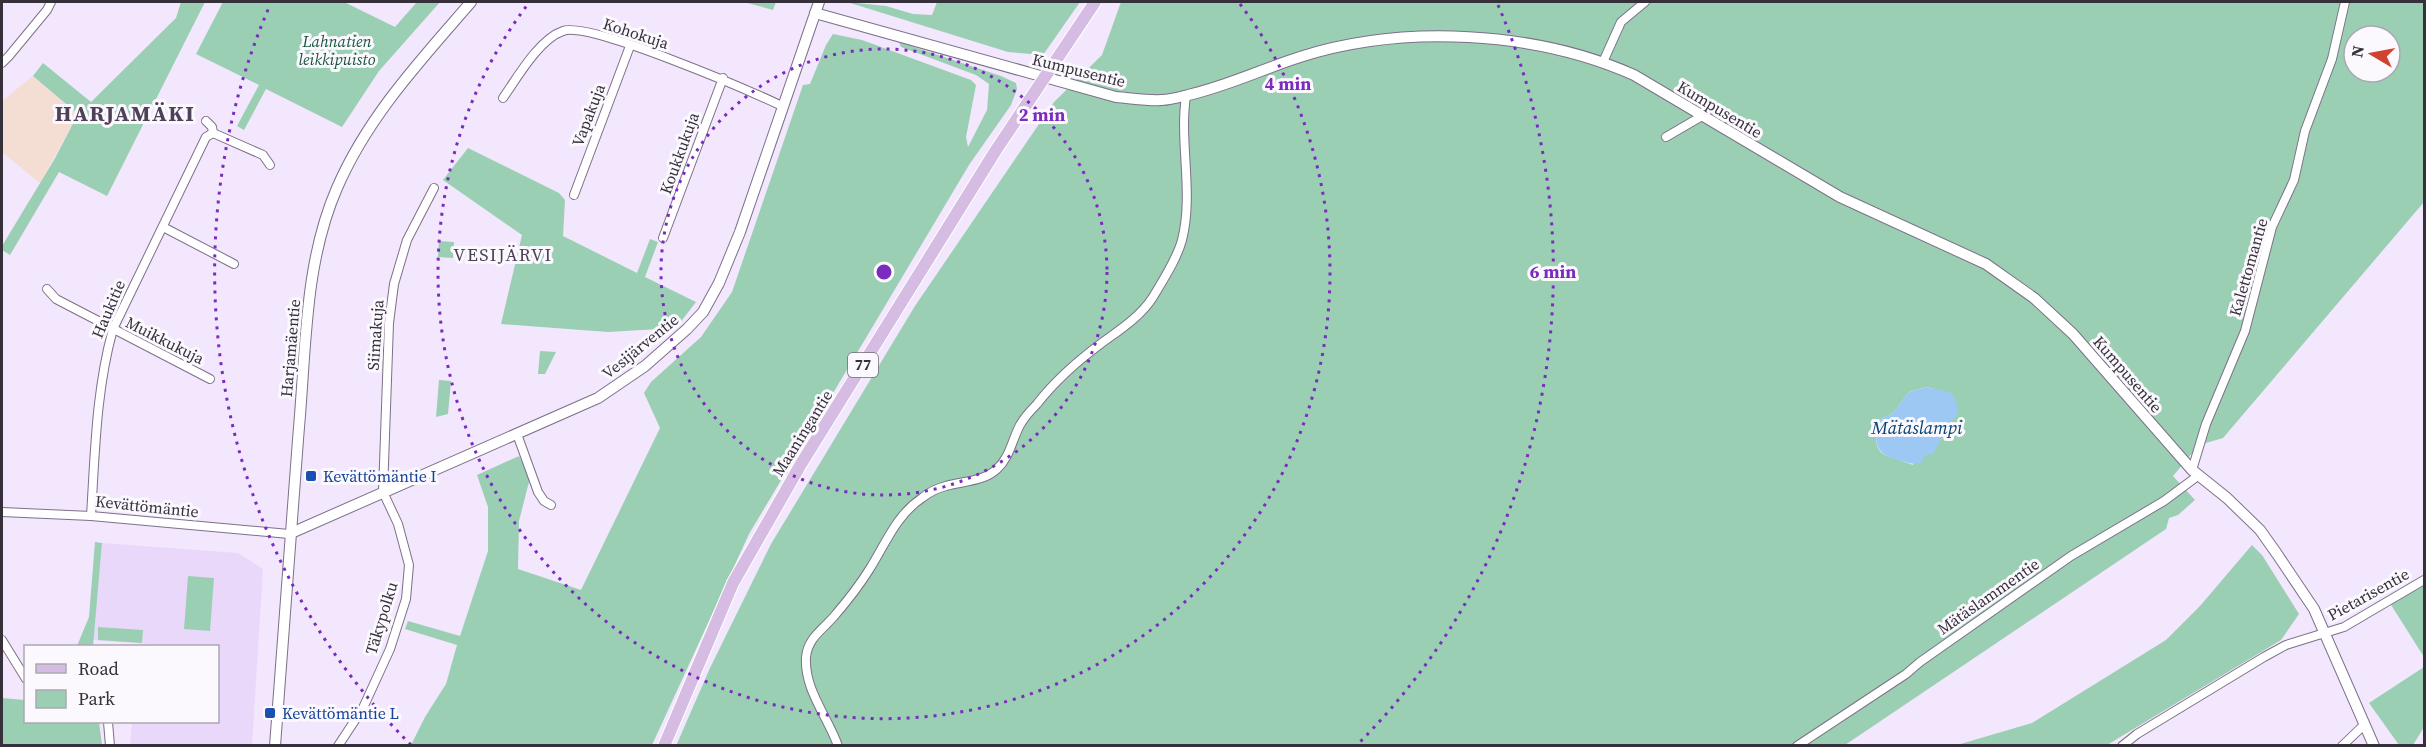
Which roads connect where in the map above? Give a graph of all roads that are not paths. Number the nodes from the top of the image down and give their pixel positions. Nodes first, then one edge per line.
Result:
1 (471, 2) edge
2 (819, 2) edge
3 (1095, 2) edge
4 (1645, 2) edge
5 (2345, 2) edge
6 (49, 6) edge
7 (815, 13) junction
8 (630, 46) junction
9 (1603, 62) junction
10 (2, 63) edge
11 (723, 78) junction
12 (1045, 78) junction
13 (1186, 96) junction
14 (503, 98) dead end
15 (782, 106) junction
16 (1702, 116) junction
17 (206, 121) dead end
18 (213, 133) junction
19 (1666, 137) dead end
20 (270, 165) dead end
21 (434, 188) dead end
22 (574, 195) dead end
23 (163, 226) junction
24 (663, 238) dead end
25 (234, 264) dead end
26 (47, 289) dead end
27 (113, 329) junction
28 (210, 379) dead end
29 (517, 434) junction
30 (2196, 473) junction
31 (383, 492) junction
32 (551, 505) dead end
33 (2, 512) edge
34 (91, 516) junction
35 (290, 534) junction
36 (2424, 580) edge
37 (2326, 634) junction
38 (2, 640) edge
39 (24, 676) edge
40 (108, 723) edge
41 (2364, 725) junction
42 (110, 746) edge
43 (275, 746) edge
44 (338, 746) edge
45 (664, 746) edge
46 (838, 746) edge
47 (1797, 746) edge
48 (2122, 746) edge
49 (2342, 746) edge
50 (2374, 746) edge

1 - 35 street, Harjamäentie
2 - 7 street, Vesijärventie
3 - 12 main road, Maaningantie / 77
4 - 9 street
5 - 30 street, Kalettomantie
6 - 10 street
7 - 12 street, Kumpusentie
7 - 15 street, Vesijärventie
8 - 11 street, Kohokuja
8 - 14 street, Kohokuja
8 - 22 street, Vapakuja
9 - 13 street, Kumpusentie
9 - 16 street, Kumpusentie
11 - 15 street, Kohokuja
11 - 24 street, Koukkukuja
12 - 13 street, Kumpusentie
12 - 45 main road, Maaningantie / 77
13 - 46 street
15 - 29 street, Vesijärventie
16 - 19 street
16 - 30 street, Kumpusentie
17 - 18 street
18 - 20 street
18 - 23 street, Haukitie
21 - 31 street, Siimakuja
23 - 25 street
23 - 27 street, Haukitie
26 - 27 street, Muikkukuja
27 - 28 street, Muikkukuja
27 - 34 street, Haukitie
29 - 31 street, Vesijärventie
29 - 32 street
30 - 37 street, Kumpusentie
30 - 47 street, Mätäslammentie
31 - 35 street, Vesijärventie
31 - 44 street, Täkypolku
33 - 34 street, Kevättömäntie
34 - 35 street, Kevättömäntie
35 - 43 street, Harjamäentie
36 - 37 street, Pietarisentie
37 - 41 street, Kumpusentie
37 - 48 street, Pietarisentie
38 - 39 street
40 - 42 street
41 - 49 street
41 - 50 street, Kumpusentie

